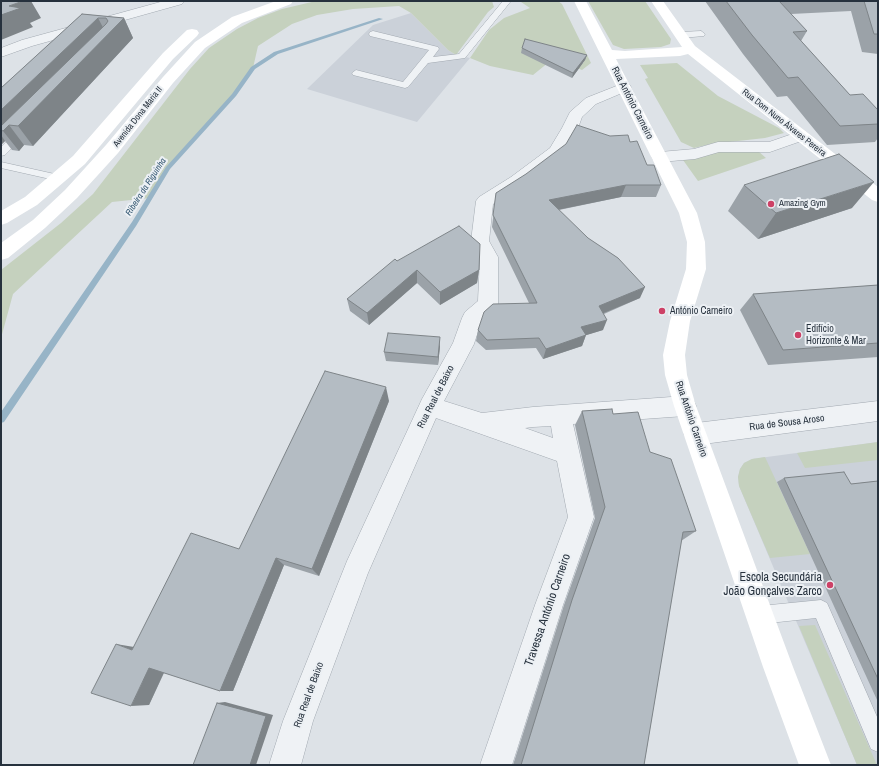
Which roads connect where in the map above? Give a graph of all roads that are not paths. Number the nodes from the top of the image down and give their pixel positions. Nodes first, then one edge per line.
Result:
1 (178, 1) edge
2 (255, 1) edge
3 (287, 1) edge
4 (507, 1) edge
5 (657, 1) edge
6 (580, 2) edge
7 (374, 34) dead end
8 (701, 34) dead end
9 (680, 35) junction
10 (690, 49) junction
11 (1, 54) edge
12 (607, 54) junction
13 (425, 61) junction
14 (356, 73) dead end
15 (624, 87) junction
16 (29, 125) edge
17 (801, 136) junction
18 (1, 153) edge
19 (660, 157) junction
20 (1, 165) edge
21 (59, 178) junction
22 (878, 196) edge
23 (1, 219) edge
24 (1, 253) edge
25 (430, 406) junction
26 (685, 406) junction
27 (878, 411) edge
28 (560, 415) junction
29 (482, 423) junction
30 (696, 434) junction
31 (568, 454) junction
32 (760, 615) junction
33 (878, 742) edge
34 (285, 765) edge
35 (496, 765) edge
36 (815, 765) edge

1 - 11 street
2 - 21 street, Avenida Dona Maria II
3 - 24 street, Avenida Dona Maria II
4 - 13 lane
5 - 9 street, Rua Dom Nuno Álvares Pereira
6 - 12 street, Rua António Carneiro
7 - 13 lane
8 - 9 lane
9 - 10 street, Rua Dom Nuno Álvares Pereira
10 - 12 street
10 - 17 street, Rua Dom Nuno Álvares Pereira
12 - 15 street, Rua António Carneiro
13 - 14 lane
15 - 19 street, Rua António Carneiro
15 - 25 street, Rua Real de Baixo
16 - 18 lane
17 - 19 street
17 - 22 street, Rua Dom Nuno Álvares Pereira
19 - 26 street, Rua António Carneiro
20 - 21 lane
21 - 23 street, Avenida Dona Maria II
25 - 29 street
25 - 34 street, Rua Real de Baixo
26 - 28 street
26 - 30 street, Rua António Carneiro
27 - 30 street, Rua de Sousa Aroso
28 - 29 street
28 - 31 street, Travessa António Carneiro
29 - 31 street
30 - 32 street, Rua António Carneiro
31 - 35 street, Travessa António Carneiro
32 - 33 lane
32 - 36 street, Rua António Carneiro

